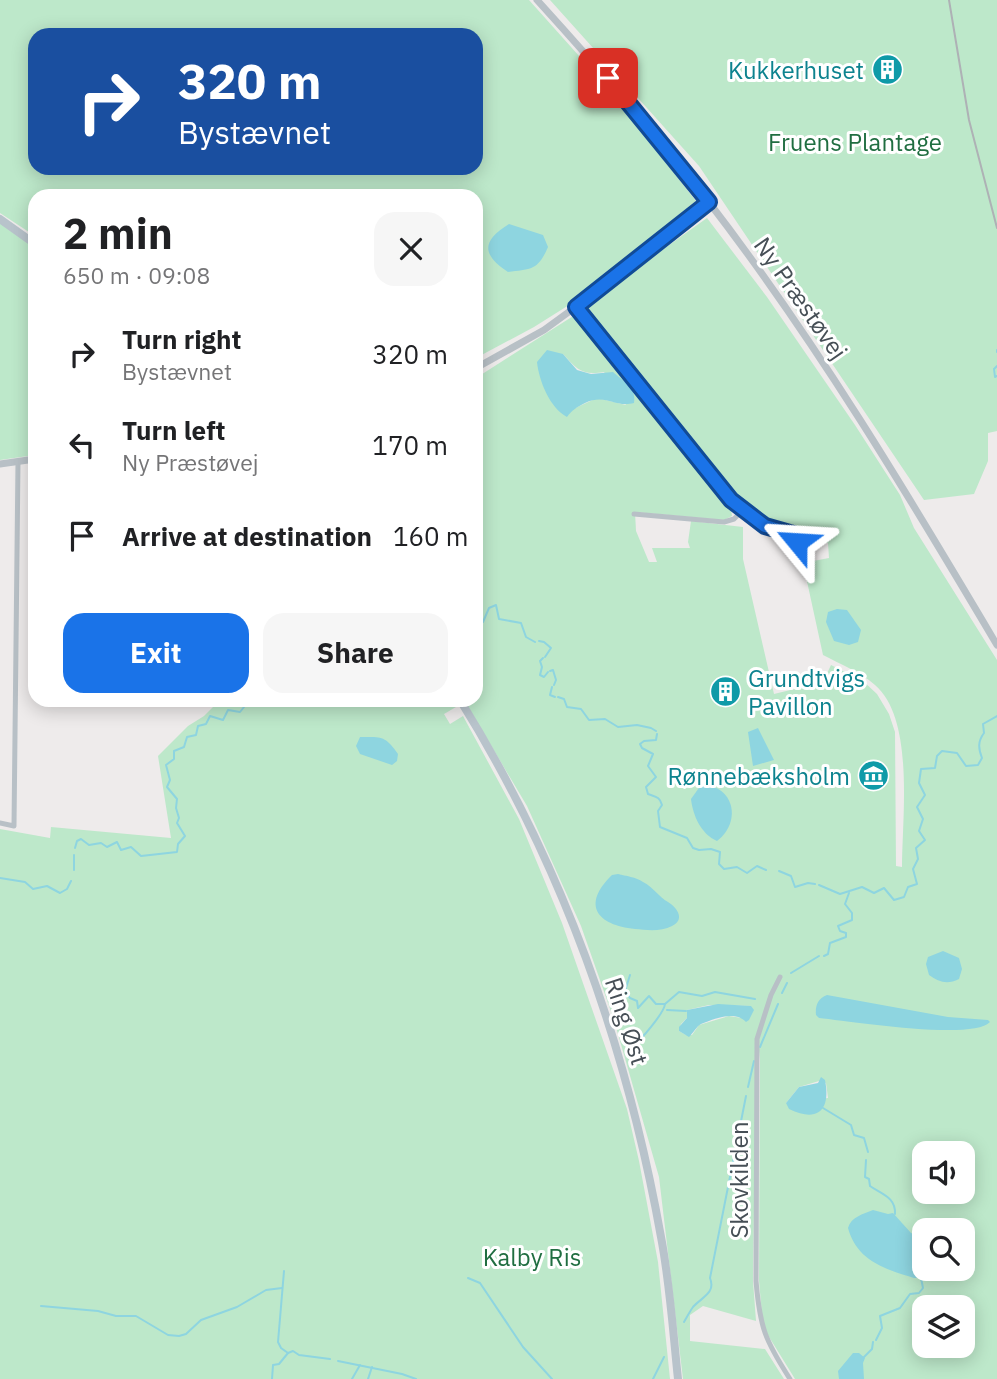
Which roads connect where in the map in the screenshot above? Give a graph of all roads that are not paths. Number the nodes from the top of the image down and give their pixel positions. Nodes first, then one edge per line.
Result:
1 (537, 0) edge
2 (709, 202) junction
3 (0, 219) edge
4 (28, 239) edge
5 (576, 307) junction
6 (483, 364) edge
7 (28, 460) edge
8 (18, 461) junction
9 (0, 464) edge
10 (743, 510) junction
11 (634, 514) dead end
12 (797, 542) dead end
13 (997, 645) edge
14 (464, 707) edge
15 (0, 823) edge
16 (780, 977) dead end
17 (678, 1379) edge
18 (790, 1379) edge

1 - 2 street, Ny Præstøvej
2 - 5 street
2 - 13 street, Ny Præstøvej
3 - 4 main road
5 - 6 street
5 - 10 street
7 - 8 street
8 - 9 street
8 - 15 street
10 - 11 street
10 - 12 street
14 - 17 main road, Ring Øst
16 - 18 street, Skovkilden

